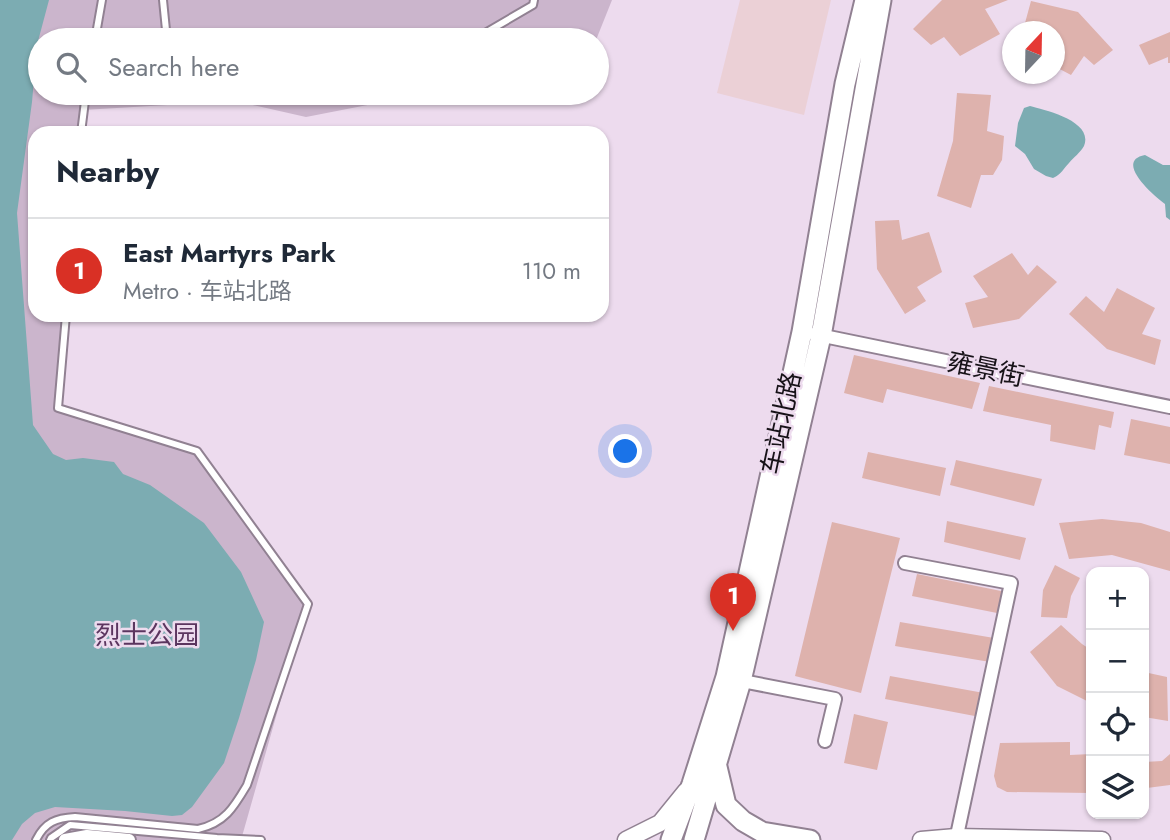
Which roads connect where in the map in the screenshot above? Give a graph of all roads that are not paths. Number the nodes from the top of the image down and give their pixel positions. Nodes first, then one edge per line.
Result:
1 (102, 0) edge
2 (163, 0) edge
3 (534, 0) edge
4 (865, 0) edge
5 (881, 0) edge
6 (97, 28) edge
7 (166, 28) edge
8 (494, 28) edge
9 (84, 105) edge
10 (82, 126) edge
11 (65, 322) edge
12 (802, 332) junction
13 (821, 336) junction
14 (1170, 407) edge
15 (905, 563) dead end
16 (733, 679) junction
17 (825, 741) dead end
18 (717, 764) junction
19 (692, 784) junction
20 (956, 838) edge
21 (36, 840) edge
22 (50, 840) edge
23 (65, 840) edge
24 (129, 840) edge
25 (261, 840) edge
26 (626, 840) edge
27 (670, 840) edge
28 (694, 840) edge
29 (810, 840) edge
30 (922, 840) edge
31 (1102, 840) edge

1 - 6 lane
2 - 7 lane
3 - 8 lane
4 - 12 main road, 车站北路
5 - 13 main road, 车站北路
9 - 10 lane
11 - 21 lane
12 - 13 street, 雍景街
12 - 16 main road, 车站北路
13 - 14 street, 雍景街
13 - 16 main road, 车站北路
15 - 20 street
16 - 17 street
16 - 18 main road, 车站北路
16 - 19 main road, 车站北路
18 - 28 main road, 车站北路
18 - 29 main road
19 - 26 main road
19 - 27 main road, 车站北路
20 - 30 main road
20 - 31 main road
22 - 25 lane
23 - 24 street

